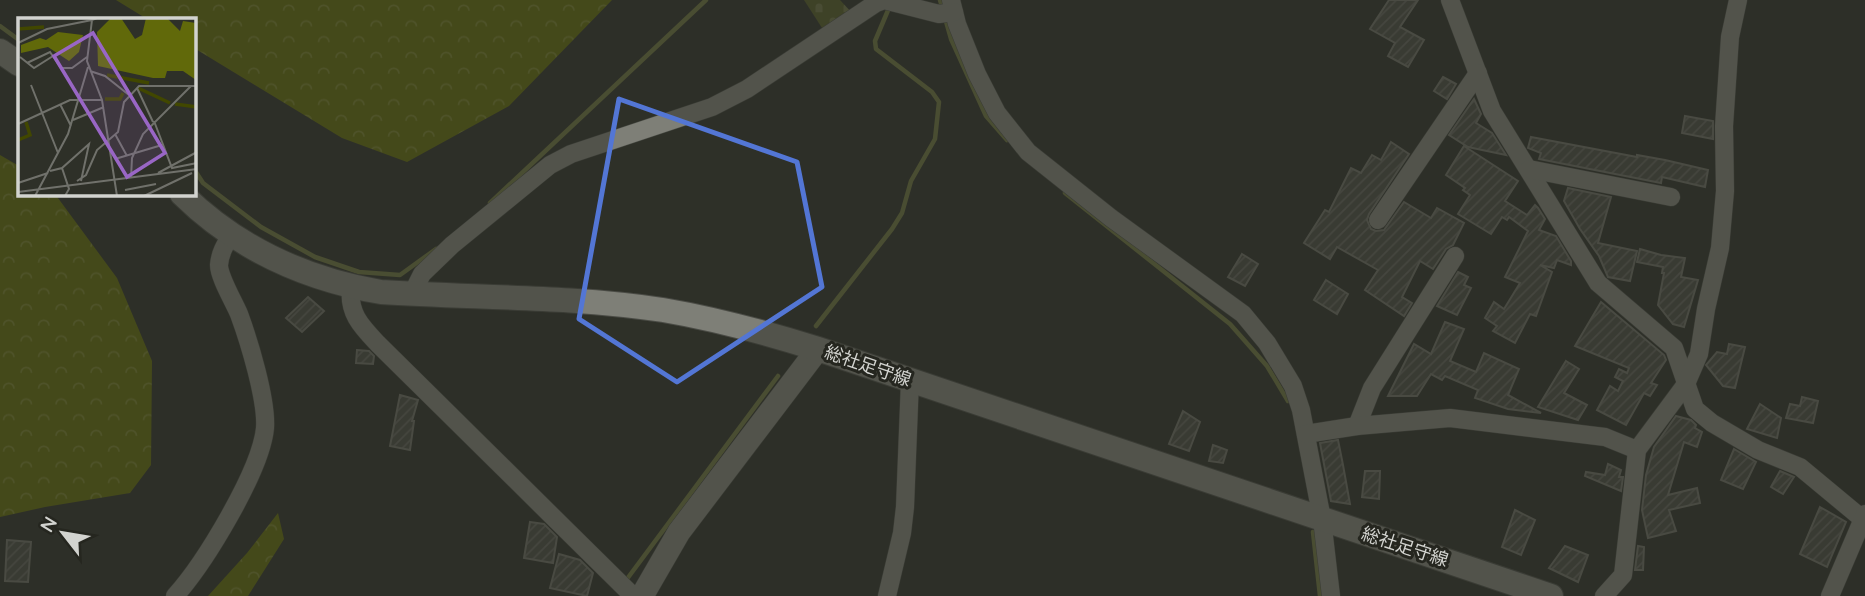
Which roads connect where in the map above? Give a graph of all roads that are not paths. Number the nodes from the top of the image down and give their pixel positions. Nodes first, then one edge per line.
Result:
1 (1450, 0) edge
2 (1738, 0) edge
3 (891, 1) edge
4 (948, 10) edge
5 (0, 51) edge
6 (18, 63) edge
7 (1478, 73) junction
8 (1529, 169) junction
9 (184, 196) edge
10 (1671, 197) dead end
11 (1378, 220) dead end
12 (231, 235) junction
13 (1455, 256) dead end
14 (351, 287) junction
15 (412, 294) junction
16 (818, 349) junction
17 (910, 380) junction
18 (1686, 384) junction
19 (1357, 426) junction
20 (1306, 434) junction
21 (1637, 450) junction
22 (1864, 518) edge
23 (1322, 519) junction
24 (630, 590) edge
25 (175, 596) edge
26 (887, 596) edge
27 (1331, 596) edge
28 (1551, 596) edge
29 (1604, 596) edge
30 (1830, 596) edge

1 - 7 street
2 - 18 street
3 - 4 street
3 - 15 street
4 - 20 street
5 - 6 main road
7 - 8 street
7 - 11 street
8 - 10 street
8 - 18 street
9 - 12 main road, 総社足守線
12 - 14 main road, 総社足守線
12 - 25 street
13 - 19 street
14 - 15 main road, 総社足守線
14 - 24 street
15 - 16 main road, 総社足守線
16 - 17 main road, 総社足守線
16 - 24 street
17 - 23 main road, 総社足守線
17 - 26 street
18 - 21 street
18 - 22 street
19 - 20 street
19 - 21 street
20 - 23 street
21 - 29 street
22 - 30 street
23 - 27 street
23 - 28 main road, 総社足守線

